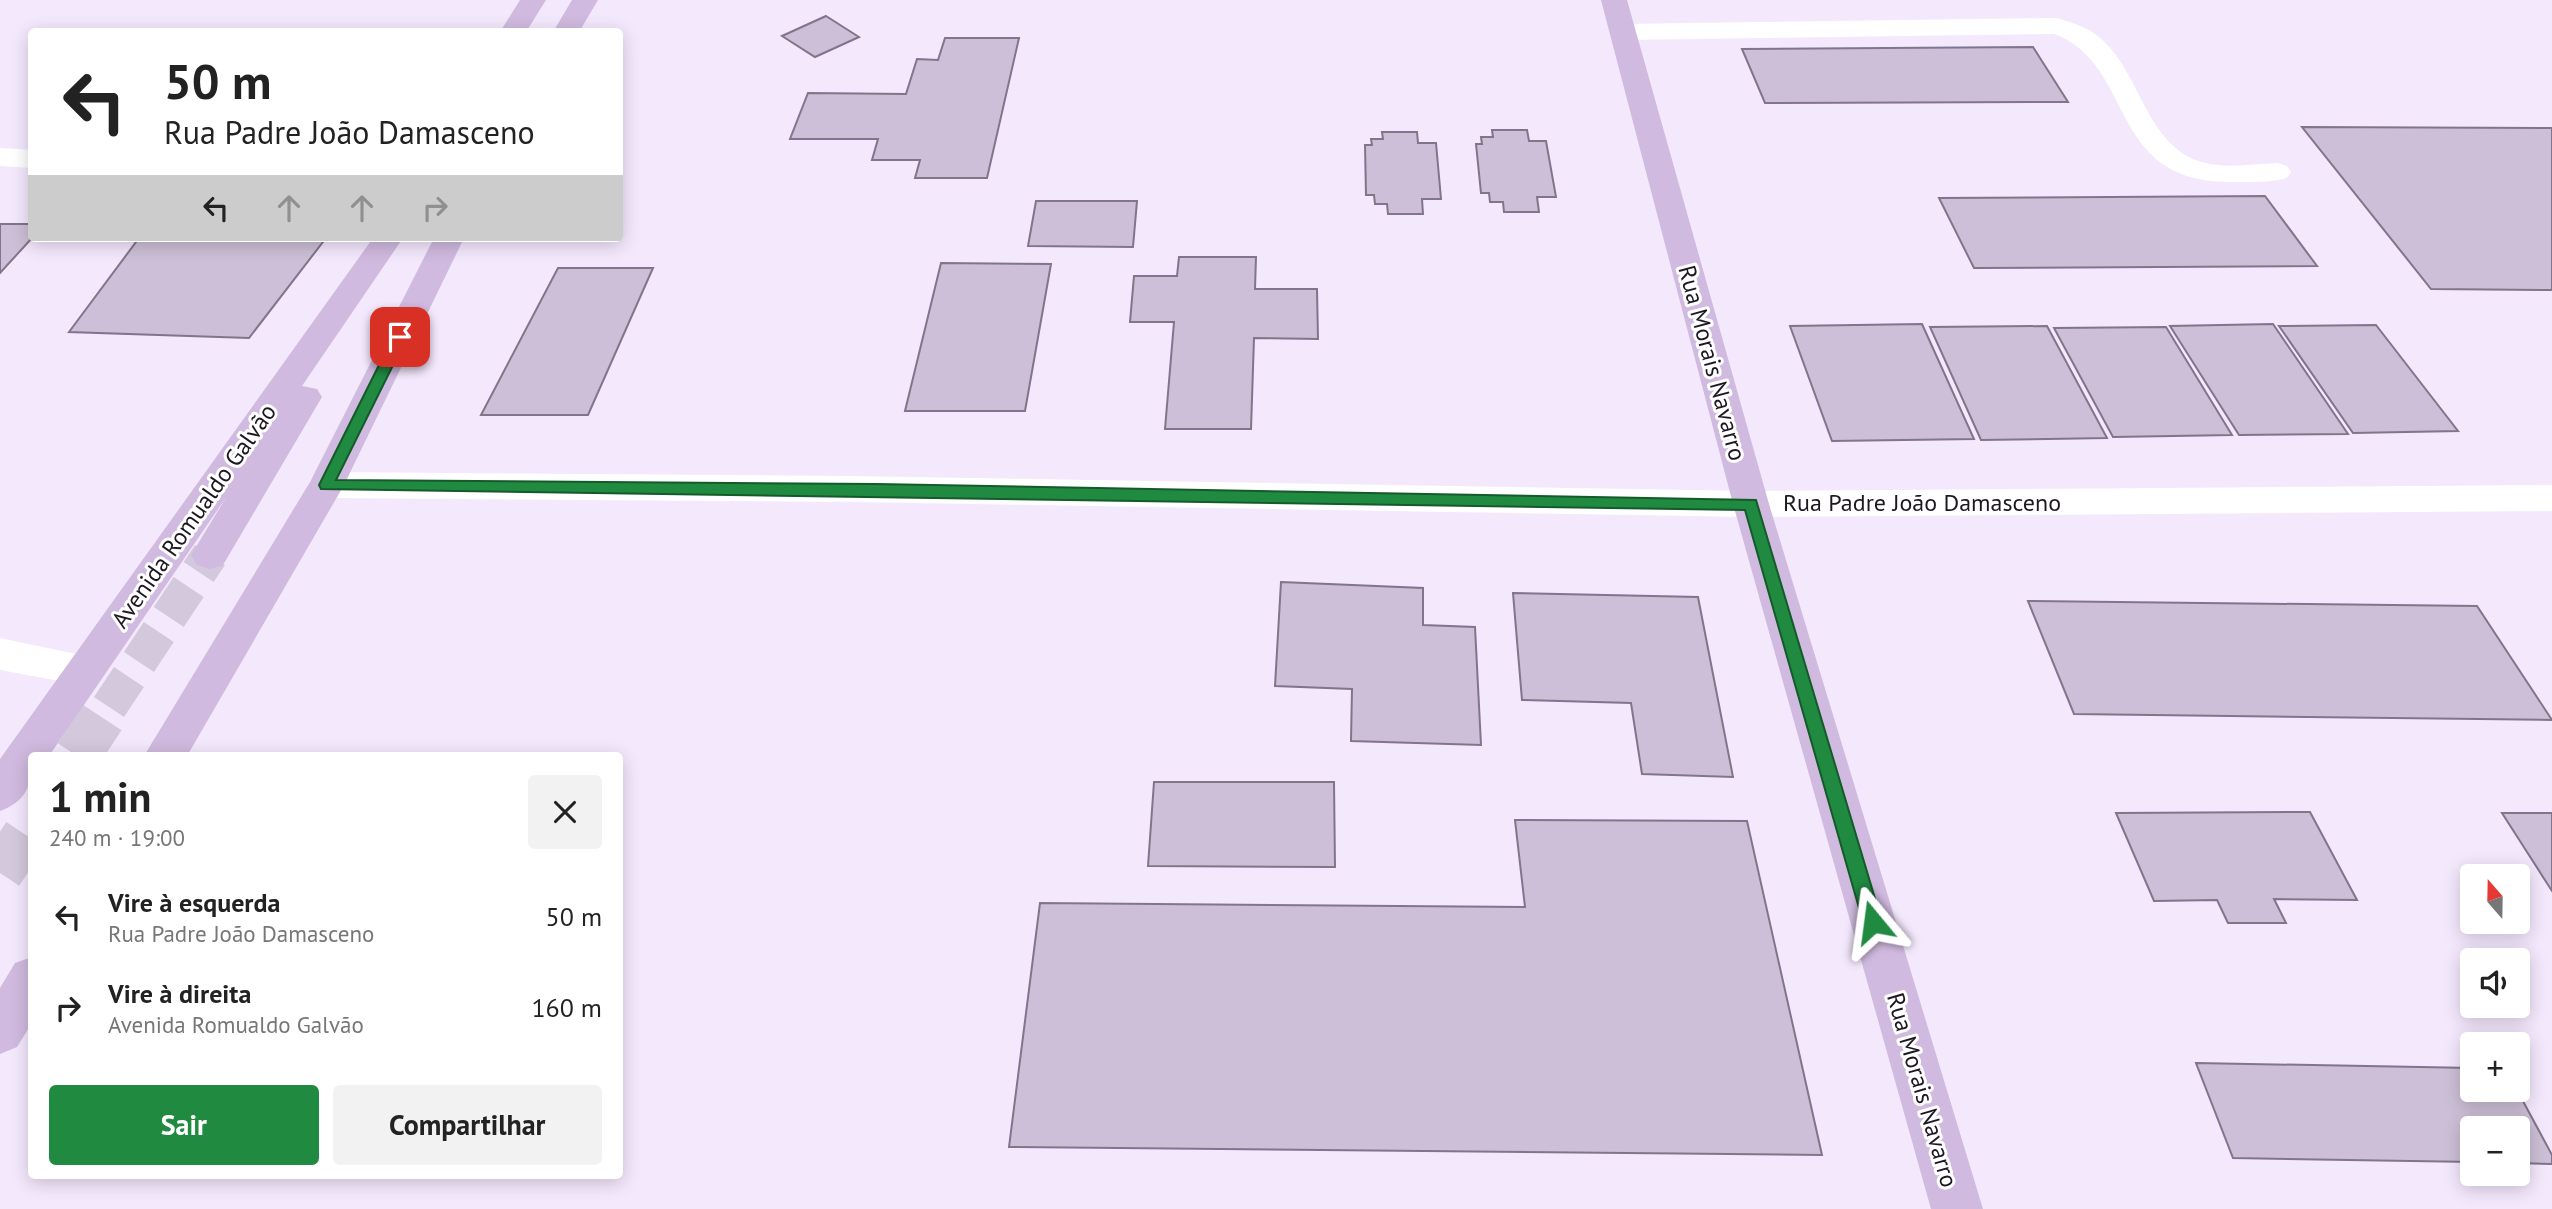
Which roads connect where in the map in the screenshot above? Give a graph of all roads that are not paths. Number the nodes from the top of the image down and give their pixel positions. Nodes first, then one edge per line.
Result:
1 (533, 0) edge
2 (584, 0) edge
3 (1614, 0) edge
4 (516, 28) edge
5 (568, 28) edge
6 (1623, 32) junction
7 (0, 157) edge
8 (28, 159) edge
9 (2277, 172) dead end
10 (386, 242) edge
11 (387, 242) edge
12 (447, 242) edge
13 (326, 485) junction
14 (2552, 498) edge
15 (1751, 504) junction
16 (210, 555) tunnel mouth
17 (0, 654) edge
18 (86, 670) junction
19 (29, 752) edge
20 (166, 752) edge
21 (28, 753) edge
22 (0, 793) edge
23 (28, 986) edge
24 (0, 1031) edge
25 (1957, 1209) edge

1 - 4 main road
2 - 5 main road
3 - 6 main road, Rua Morais Navarro
6 - 9 street
6 - 15 main road, Rua Morais Navarro
7 - 8 street
10 - 18 main road, Avenida Romualdo Galvão
11 - 16 main road
12 - 13 main road
13 - 15 street, Rua Padre João Damasceno
13 - 20 main road
14 - 15 street, Rua Padre João Damasceno
15 - 25 main road, Rua Morais Navarro
17 - 18 street
18 - 19 main road, Avenida Romualdo Galvão
21 - 22 main road, Avenida Romualdo Galvão
23 - 24 main road

